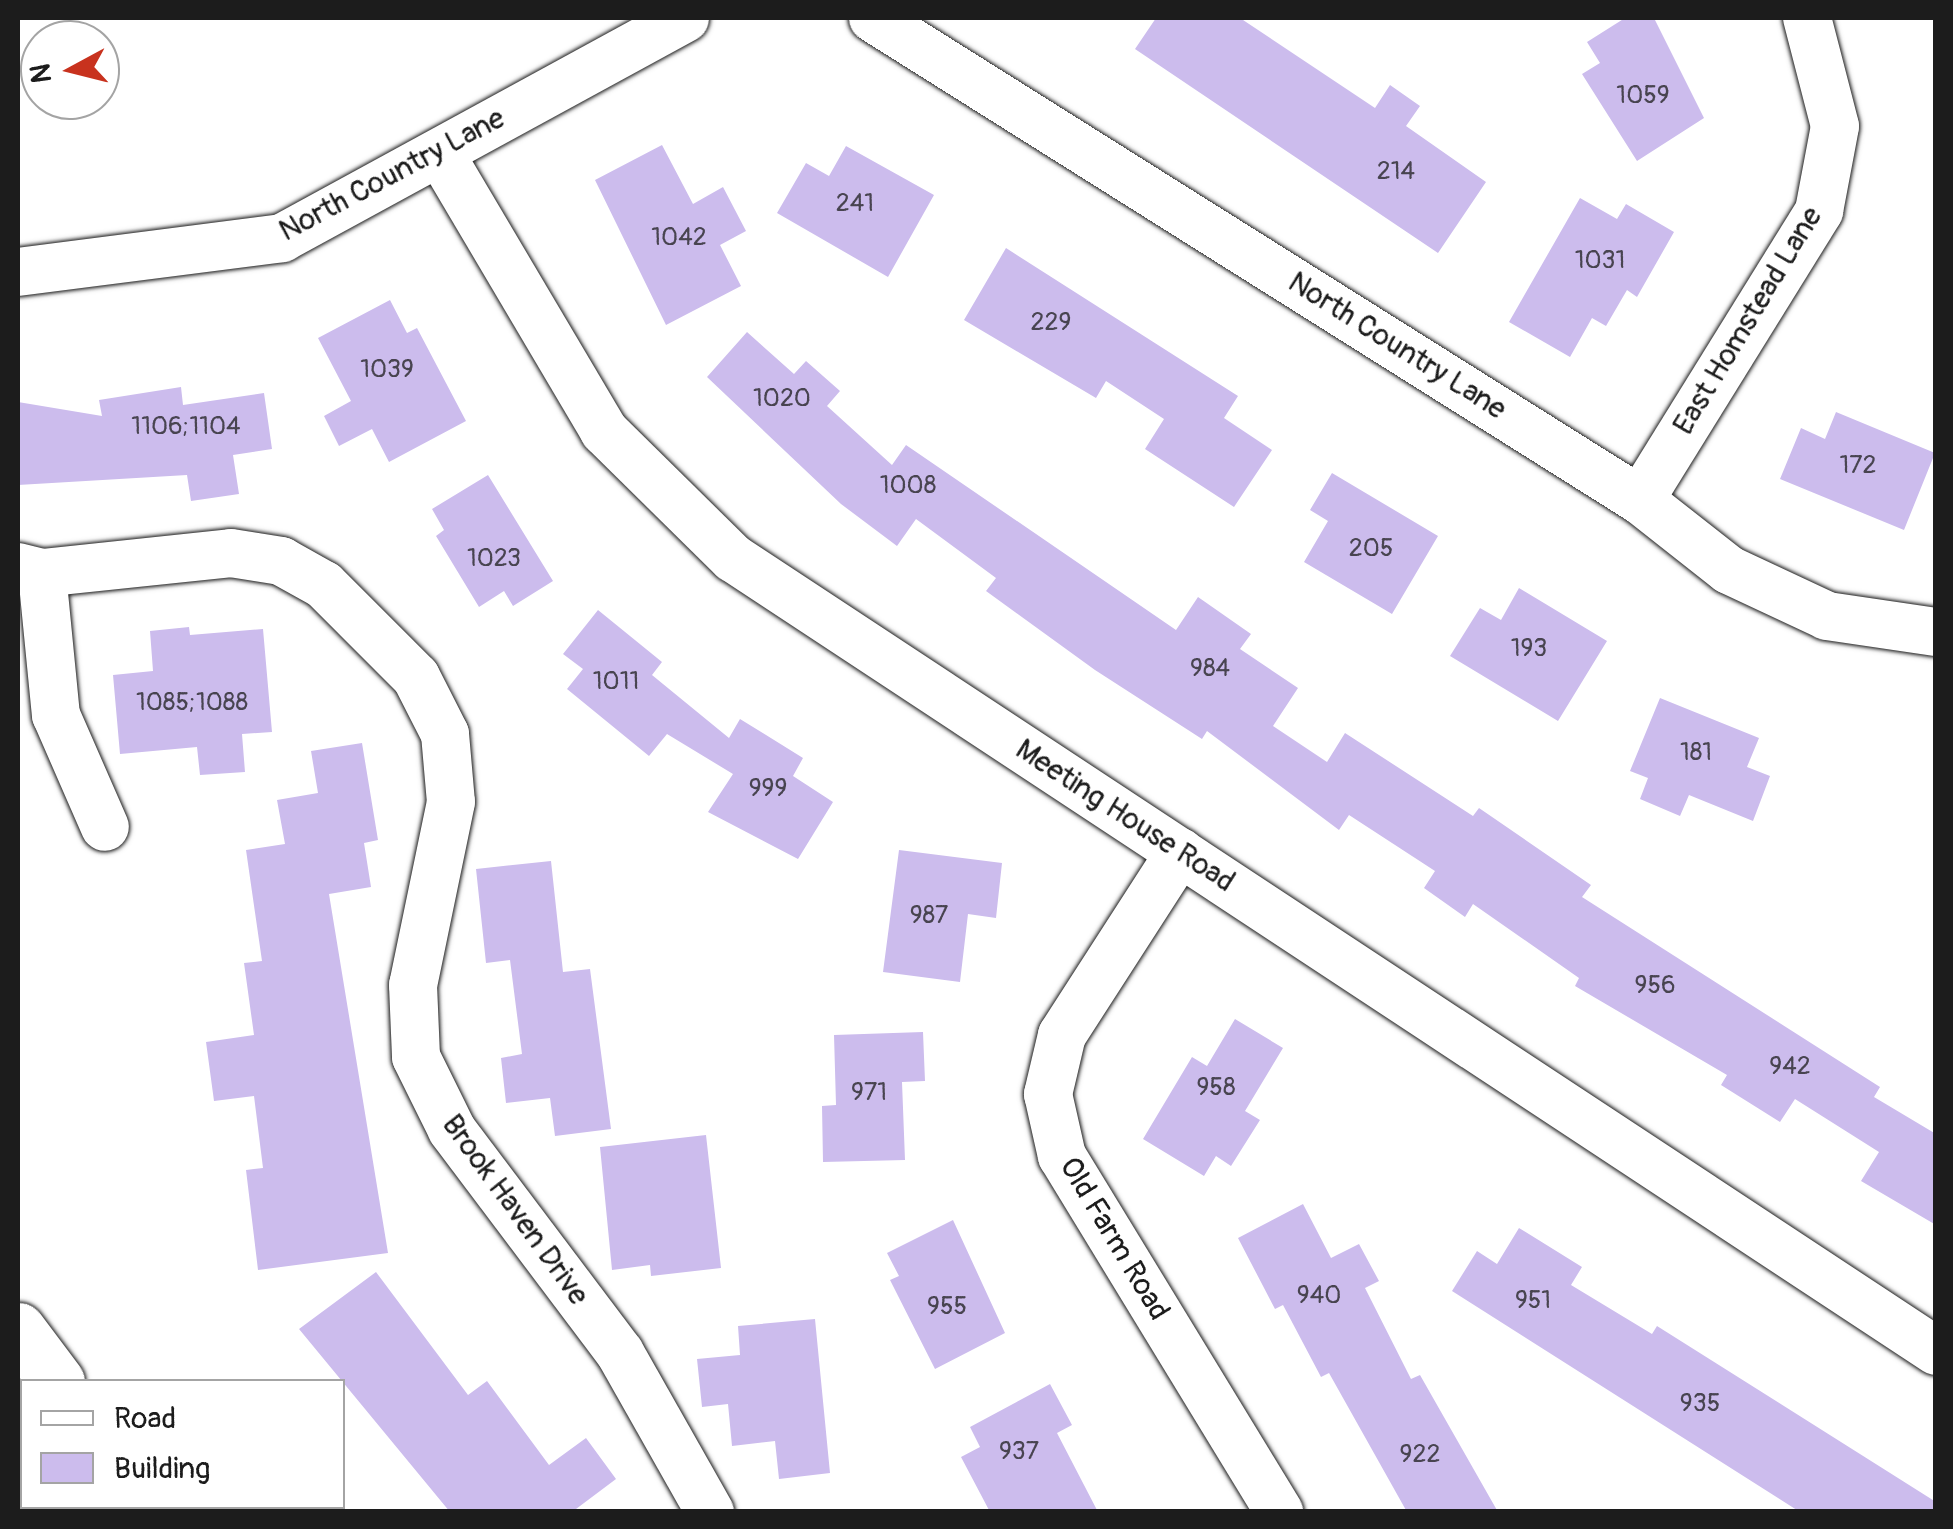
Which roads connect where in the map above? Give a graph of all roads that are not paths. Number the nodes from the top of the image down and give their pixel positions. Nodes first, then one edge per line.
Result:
1 (685, 18) edge
2 (873, 18) edge
3 (1807, 18) edge
4 (441, 155) junction
5 (18, 272) edge
6 (1640, 500) junction
7 (30, 570) edge
8 (1936, 632) edge
9 (105, 827) dead end
10 (1180, 852) junction
11 (18, 1330) edge
12 (1936, 1350) edge
13 (55, 1379) edge
14 (710, 1512) edge
15 (1279, 1512) edge

1 - 4 street, North Country Lane
2 - 6 street, North Country Lane
3 - 6 street, East Homstead Lane
4 - 5 street, North Country Lane
4 - 10 street, Meeting House Road
6 - 8 street, North Country Lane
7 - 9 street
7 - 14 street, Brook Haven Drive
10 - 12 street, Meeting House Road
10 - 15 street, Old Farm Road
11 - 13 main road

